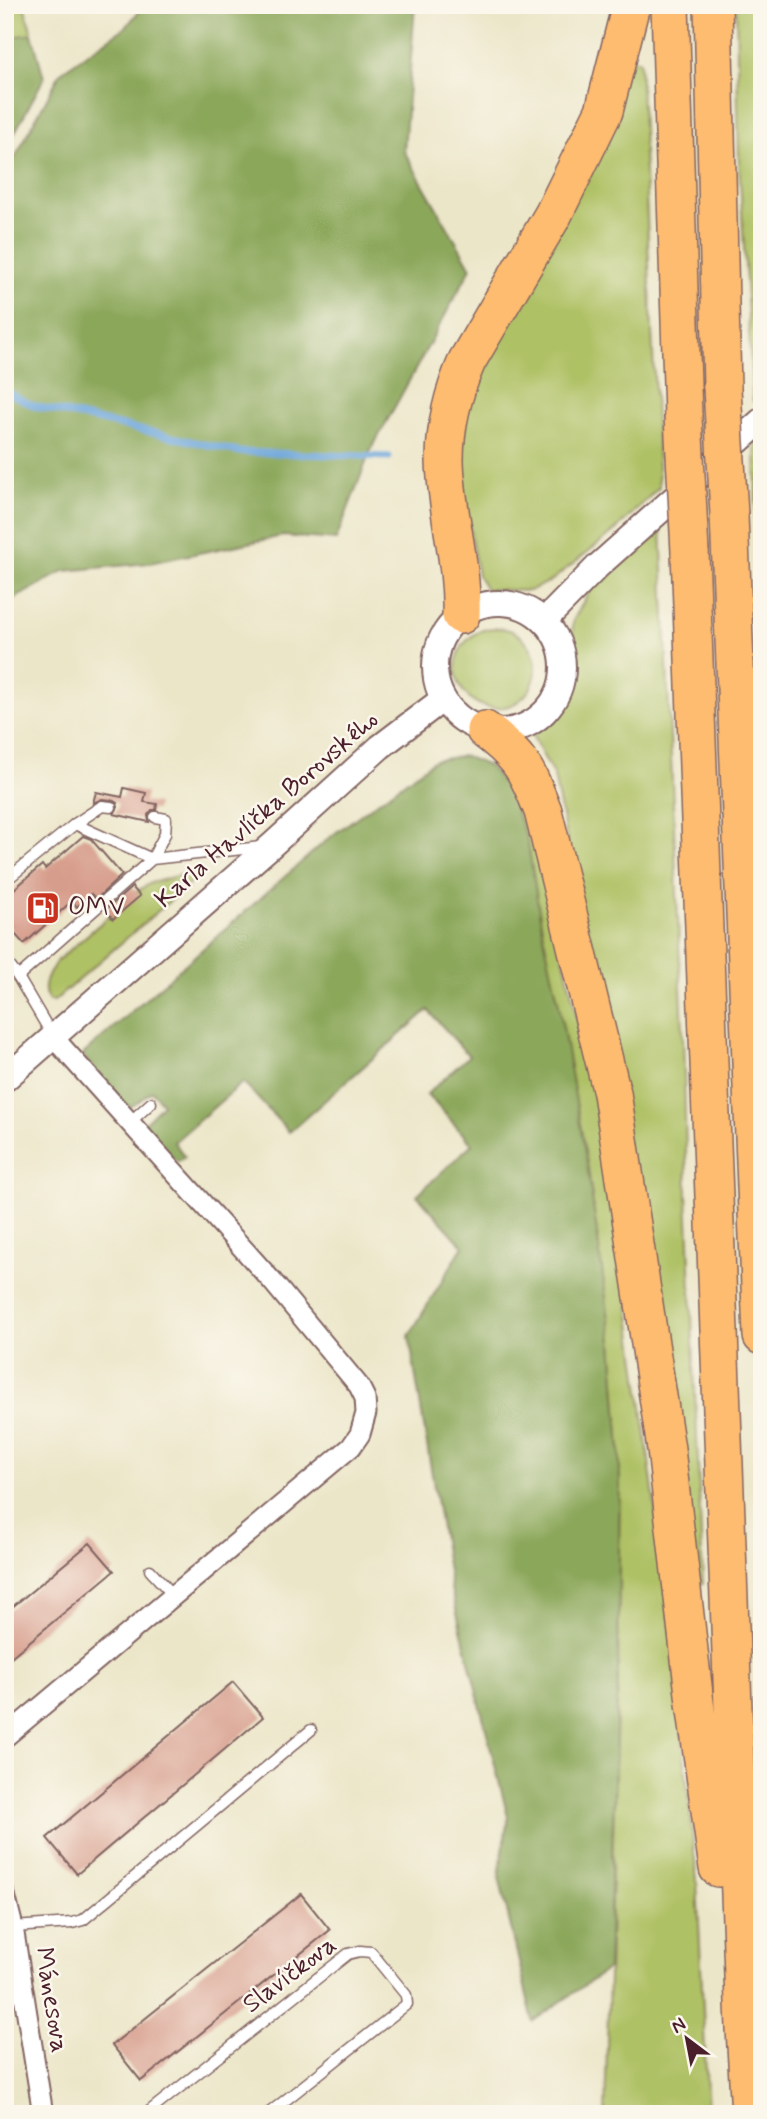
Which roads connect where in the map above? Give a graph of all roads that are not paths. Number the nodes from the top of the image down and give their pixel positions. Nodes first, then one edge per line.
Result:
1 (631, 5) edge
2 (670, 5) edge
3 (713, 5) edge
4 (762, 421) edge
5 (461, 615) junction
6 (544, 621) junction
7 (443, 699) junction
8 (485, 730) junction
9 (111, 807) dead end
10 (155, 817) dead end
11 (75, 824) junction
12 (272, 845) junction
13 (152, 859) junction
14 (5, 881) edge
15 (5, 960) edge
16 (18, 977) junction
17 (53, 1037) junction
18 (5, 1079) edge
19 (151, 1103) dead end
20 (129, 1123) junction
21 (759, 1154) edge
22 (762, 1336) edge
23 (150, 1570) dead end
24 (174, 1596) junction
25 (311, 1730) dead end
26 (5, 1737) edge
27 (5, 1895) edge
28 (13, 1927) junction
29 (745, 2029) junction
30 (43, 2114) edge
31 (146, 2114) edge
32 (268, 2114) edge
33 (750, 2114) edge

1 - 5 highway
2 - 29 highway, bridge
3 - 21 highway, bridge
4 - 6 street
5 - 6 street
5 - 7 street
6 - 8 street
7 - 8 street
7 - 12 street, Karla Havlíčka Borovského
8 - 29 highway
9 - 11 lane
10 - 13 lane
11 - 13 lane
11 - 14 lane
12 - 13 lane
12 - 17 street, Karla Havlíčka Borovského
13 - 16 lane
15 - 16 lane
16 - 17 lane
17 - 18 street, Karla Havlíčka Borovského
17 - 20 street
19 - 20 lane
20 - 24 street
21 - 22 highway
23 - 24 lane
24 - 26 street
25 - 28 lane
27 - 28 street, Mánesova
28 - 30 street, Mánesova
29 - 33 highway
31 - 32 lane, Slavíčkova

